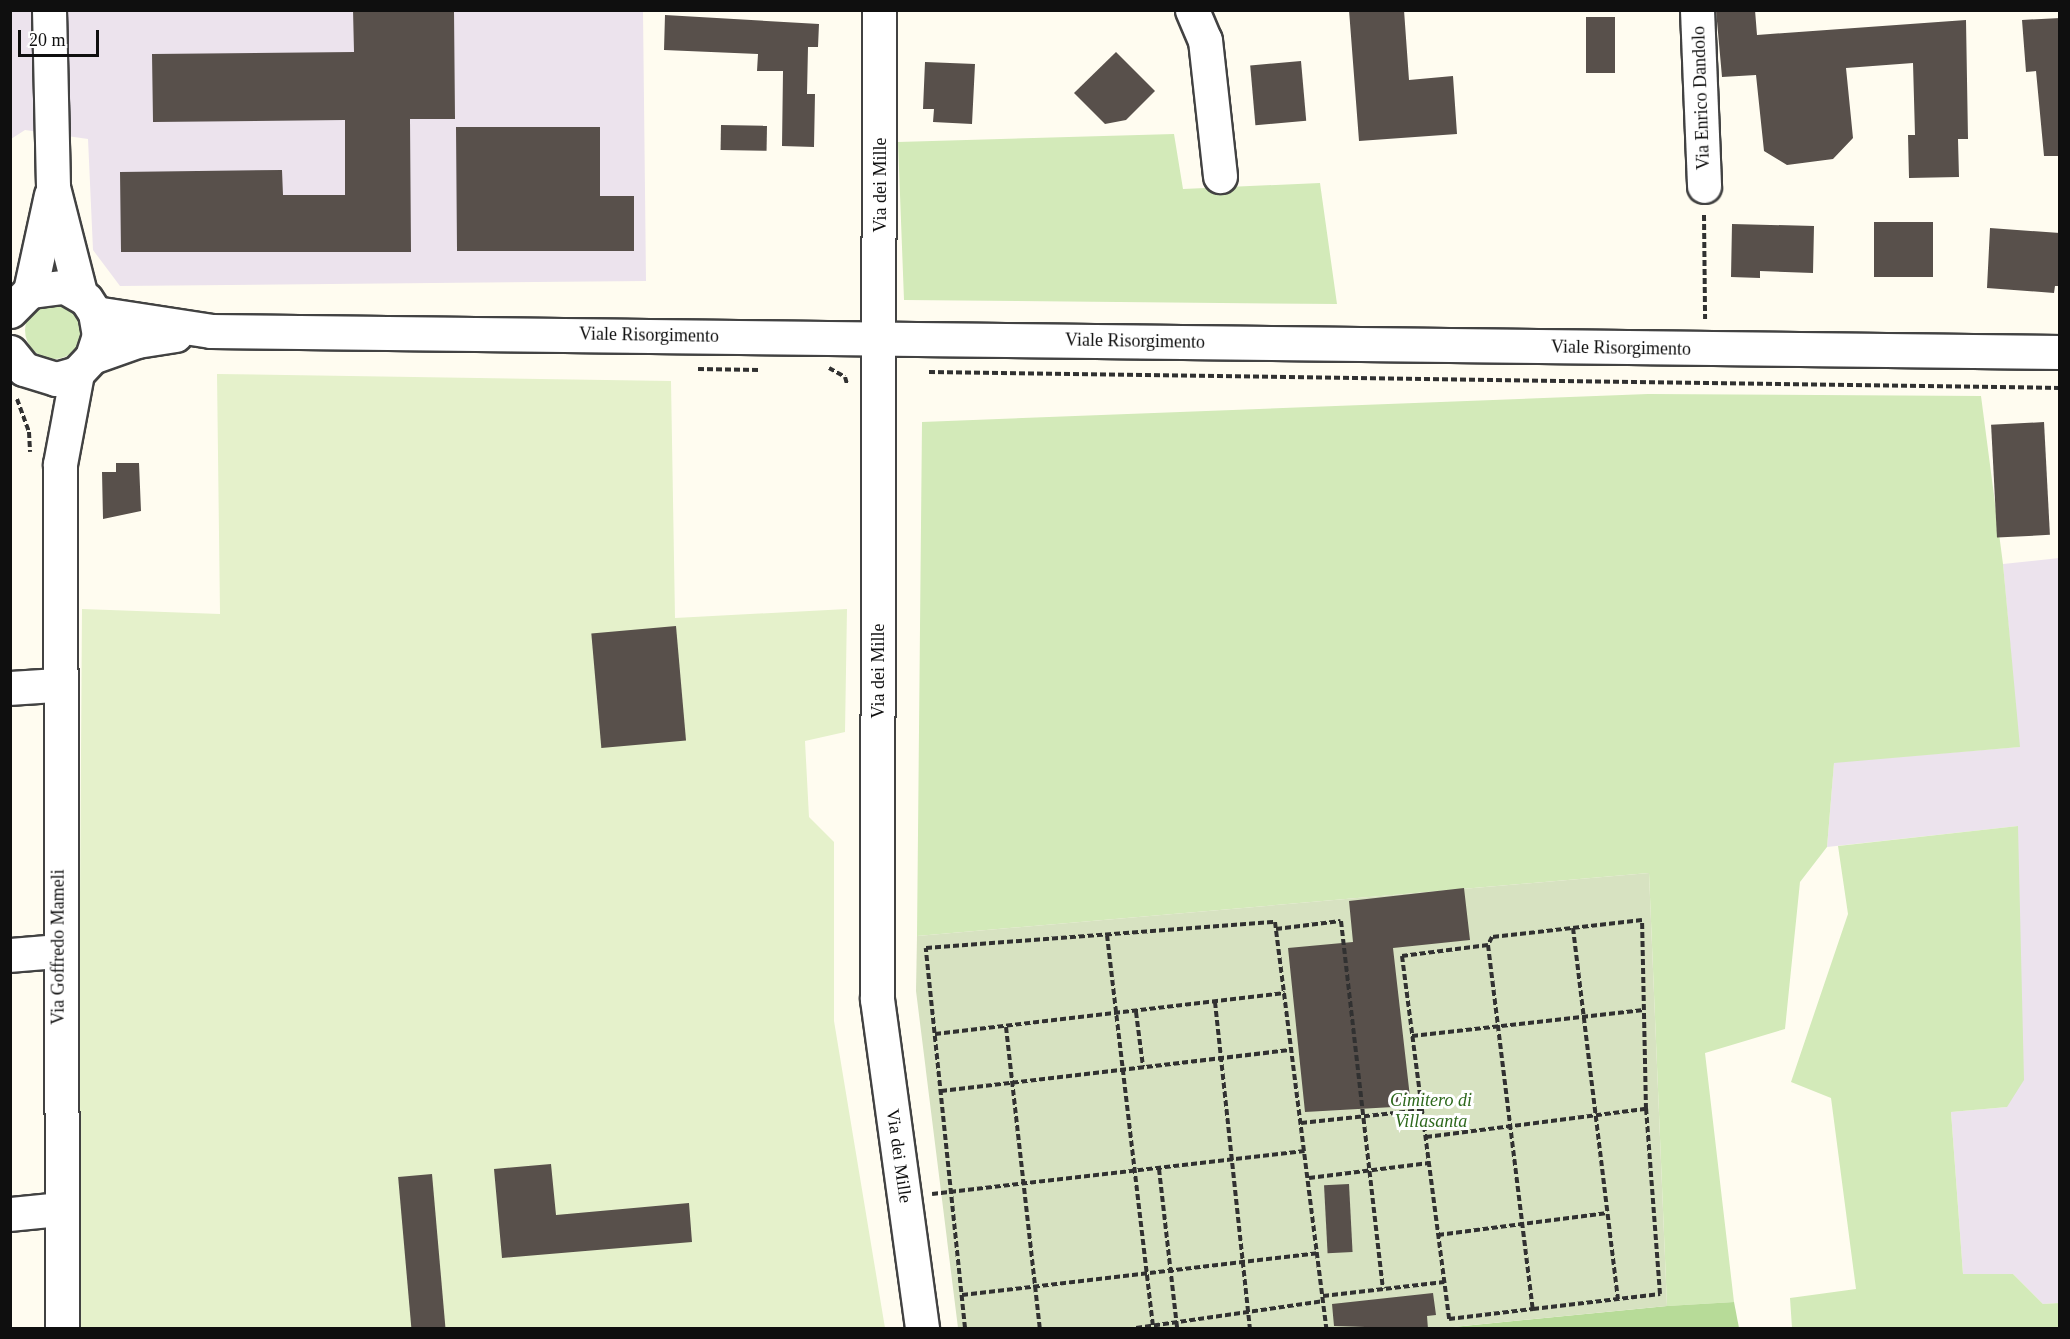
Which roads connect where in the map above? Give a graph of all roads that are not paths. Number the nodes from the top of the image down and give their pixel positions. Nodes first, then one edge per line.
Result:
1 (49, 10) edge
2 (879, 10) edge
3 (1192, 10) edge
4 (1697, 10) edge
5 (1220, 176) dead end
6 (1704, 186) road end
7 (53, 187) junction
8 (17, 301) edge
9 (87, 303) junction
10 (211, 331) junction
11 (882, 338) junction
12 (2060, 352) edge
13 (11, 355) edge
14 (84, 365) junction
15 (40, 377) junction
16 (48, 451) junction
17 (57, 685) junction
18 (10, 688) edge
19 (58, 951) junction
20 (10, 955) edge
21 (60, 1209) junction
22 (10, 1214) edge
23 (62, 1329) edge
24 (922, 1329) edge

1 - 7 street
2 - 11 street, Via dei Mille
3 - 5 street
4 - 6 street, Via Enrico Dandolo
7 - 8 street
7 - 9 street
8 - 9 street, Viale Risorgimento
9 - 10 street, Viale Risorgimento
9 - 14 street, Via Goffredo Mameli
10 - 11 street, Viale Risorgimento
10 - 14 street, Viale Risorgimento
11 - 12 street, Viale Risorgimento
11 - 24 street, Via dei Mille
13 - 15 street
14 - 15 street, Viale Risorgimento
14 - 16 street, Via Goffredo Mameli
15 - 16 street, Via Goffredo Mameli
16 - 17 street, Via Goffredo Mameli
17 - 18 street
17 - 19 street, Via Goffredo Mameli
19 - 20 street
19 - 21 street, Via Goffredo Mameli
21 - 22 street
21 - 23 street, Via Goffredo Mameli

